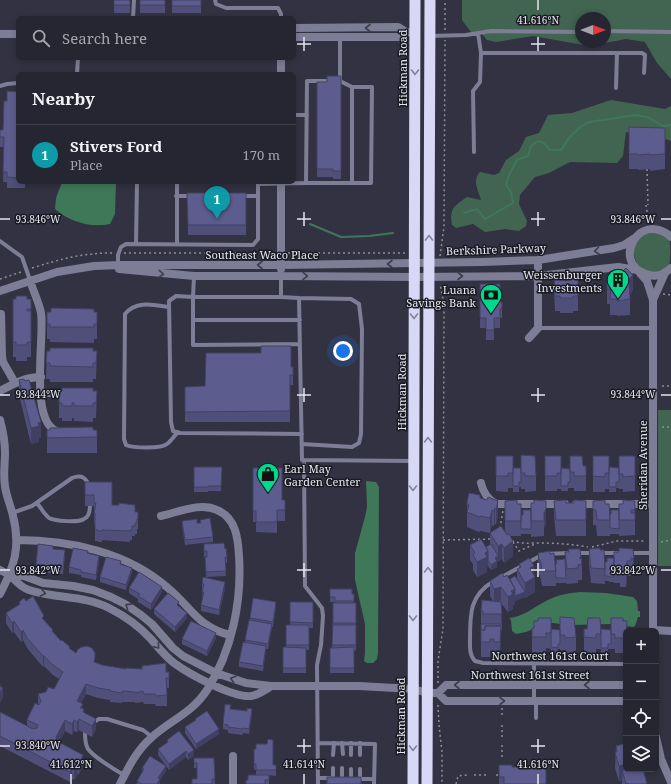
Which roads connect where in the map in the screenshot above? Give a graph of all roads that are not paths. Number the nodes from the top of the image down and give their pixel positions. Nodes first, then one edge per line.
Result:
1 (134, 0) edge
2 (215, 0) edge
3 (415, 0) edge
4 (423, 0) edge
5 (430, 0) edge
6 (133, 16) edge
7 (281, 16) edge
8 (296, 28) edge
9 (611, 31) edge
10 (410, 32) junction
11 (575, 32) edge
12 (671, 32) edge
13 (478, 33) junction
14 (0, 34) edge
15 (16, 34) edge
16 (430, 36) junction
17 (296, 37) edge
18 (340, 38) junction
19 (481, 53) junction
20 (616, 53) junction
21 (78, 60) edge
22 (280, 60) edge
23 (76, 72) edge
24 (280, 72) edge
25 (644, 73) dead end
26 (340, 81) junction
27 (16, 83) edge
28 (0, 86) edge
29 (352, 87) junction
30 (616, 88) dead end
31 (296, 115) edge
32 (307, 115) junction
33 (430, 152) junction
34 (474, 152) dead end
35 (352, 183) junction
36 (137, 184) edge
37 (177, 184) edge
38 (256, 184) edge
39 (281, 184) edge
40 (296, 184) edge
41 (306, 184) junction
42 (176, 196) junction
43 (198, 196) edge
44 (236, 196) edge
45 (258, 196) junction
46 (671, 237) edge
47 (633, 239) junction
48 (0, 241) edge
49 (136, 244) junction
50 (176, 244) junction
51 (538, 260) junction
52 (435, 263) junction
53 (414, 264) junction
54 (118, 265) junction
55 (281, 265) junction
56 (94, 266) junction
57 (639, 271) junction
58 (668, 271) edge
59 (194, 276) junction
60 (281, 276) junction
61 (538, 276) junction
62 (426, 277) junction
63 (30, 280) junction
64 (0, 291) edge
65 (193, 297) junction
66 (281, 297) junction
67 (299, 298) junction
68 (653, 300) junction
69 (169, 307) junction
70 (1, 314) dead end
71 (193, 320) junction
72 (300, 320) junction
73 (538, 328) junction
74 (653, 328) junction
75 (529, 338) dead end
76 (300, 344) junction
77 (41, 377) junction
78 (15, 383) junction
79 (0, 391) edge
80 (41, 393) junction
81 (78, 393) edge
82 (0, 420) edge
83 (70, 432) edge
84 (178, 432) junction
85 (302, 434) junction
86 (302, 444) junction
87 (304, 460) junction
88 (413, 461) junction
89 (481, 482) dead end
90 (90, 491) edge
91 (37, 502) junction
92 (653, 504) junction
93 (90, 505) dead end
94 (12, 513) junction
95 (161, 516) dead end
96 (17, 540) junction
97 (653, 553) junction
98 (0, 570) edge
99 (10, 575) junction
100 (0, 594) edge
101 (653, 628) edge
102 (659, 631) edge
103 (671, 631) edge
104 (230, 635) junction
105 (534, 664) junction
106 (623, 664) edge
107 (216, 673) junction
108 (211, 683) junction
109 (534, 685) junction
110 (623, 685) edge
111 (271, 686) junction
112 (317, 686) junction
113 (413, 689) junction
114 (433, 693) junction
115 (535, 701) junction
116 (623, 701) edge
117 (536, 718) dead end
118 (89, 726) edge
119 (85, 733) dead end
120 (152, 737) junction
121 (318, 743) junction
122 (334, 743) junction
123 (342, 743) junction
124 (351, 743) junction
125 (360, 743) junction
126 (659, 750) edge
127 (343, 754) dead end
128 (334, 755) dead end
129 (351, 755) dead end
130 (360, 755) dead end
131 (233, 756) dead end
132 (333, 768) dead end
133 (342, 768) dead end
134 (351, 768) dead end
135 (360, 768) dead end
136 (124, 775) junction
137 (318, 778) junction
138 (333, 778) junction
139 (342, 779) junction
140 (351, 779) junction
141 (360, 779) junction
142 (374, 782) edge
143 (671, 782) edge
144 (120, 784) edge
145 (233, 784) edge
146 (318, 784) edge
147 (413, 784) edge
148 (427, 784) edge

1 - 6 lane
2 - 7 lane
3 - 10 highway, Hickman Road
4 - 16 highway
5 - 16 highway, Hickman Road
10 -> 8 street
9 - 12 lane
10 - 18 street
10 - 33 highway
10 -> 53 highway, Hickman Road
11 - 13 lane
13 - 16 lane
13 - 19 lane
14 - 15 street
16 - 33 highway, Hickman Road
17 - 18 street
18 - 26 lane
19 - 20 lane
19 - 34 lane
20 - 25 lane
20 - 30 lane
21 - 23 lane
22 - 24 street
26 - 29 lane
26 - 32 lane
27 - 28 lane
29 - 35 lane
29 - 35 lane
31 - 32 lane
32 - 41 lane
52 -> 33 highway, Hickman Road
35 - 41 lane
36 - 49 lane
37 - 42 lane
38 - 45 lane
39 - 55 street
40 - 41 lane
42 - 43 lane
42 - 50 lane
44 - 45 lane
45 - 50 lane
46 - 47 street, Berkshire Parkway
47 -> 51 street, Berkshire Parkway
47 - 57 street, Sheridan Avenue
48 - 63 lane
49 - 50 lane
49 - 54 lane
51 - 52 street, Berkshire Parkway
51 - 61 street
52 - 53 street, Southeast Waco Place
52 - 62 highway, Hickman Road
53 -> 55 street, Southeast Waco Place
53 - 62 highway, Hickman Road
55 -> 54 street, Southeast Waco Place
54 - 56 street, Southeast Waco Place
55 - 60 street
56 -> 59 street, Southeast Waco Place
56 - 63 street, Southeast Waco Place
57 - 58 street
57 - 61 street
57 - 68 street, Sheridan Avenue
58 - 68 street, Sheridan Avenue
59 - 60 street, Southeast Waco Place
59 - 65 lane
60 -> 62 street, Southeast Waco Place
60 - 66 lane
62 -> 61 street
61 - 73 street
62 -> 88 highway, Hickman Road
114 -> 62 highway, Hickman Road
63 - 64 street, Southeast Waco Place
63 - 77 street
65 - 66 lane
65 - 69 lane
65 - 71 lane
66 - 67 lane
67 - 72 lane
67 - 86 lane
68 - 74 street, Sheridan Avenue
69 - 84 lane
69 - 84 lane
70 - 78 street
71 - 72 lane
71 - 76 lane
72 - 76 lane
73 - 74 lane
73 - 75 street
74 - 92 street, Sheridan Avenue
76 - 85 lane
77 - 78 street
77 - 80 street
78 - 79 street
80 - 81 street
80 - 83 street
82 - 94 street
84 - 85 lane
85 - 86 lane
86 - 87 lane
87 - 88 lane
87 - 112 lane
88 -> 113 highway, Hickman Road
89 - 92 street
90 - 91 lane
91 - 93 lane
91 - 94 lane
92 - 97 street, Sheridan Avenue
94 - 96 street
95 - 104 street
96 - 99 street
96 - 104 street
97 - 101 street, Sheridan Avenue
97 - 105 lane, Northwest 161st Court
98 - 99 street
99 - 100 street
107 -> 99 street
99 -> 108 street
102 - 103 street
104 - 107 street
105 - 106 lane, Northwest 161st Court
105 - 109 lane
107 - 108 street
111 -> 107 street
108 - 111 street
108 - 120 street
110 -> 109 street, Northwest 161st Street
109 -> 114 street, Northwest 161st Street
109 - 115 lane
111 - 112 street
112 - 113 street
112 - 121 lane
113 - 114 street
113 -> 147 highway, Hickman Road
114 -> 115 street
114 - 148 highway, Hickman Road
115 - 116 street
115 - 117 lane
118 - 120 lane
119 - 136 lane
120 - 136 street
121 - 122 lane
121 - 137 lane
122 - 123 lane
122 - 128 lane
123 - 124 lane
123 - 127 lane
124 - 125 lane
124 - 129 lane
125 - 130 lane
125 - 142 lane
126 - 143 street
131 - 145 street
132 - 138 lane
133 - 139 lane
134 - 140 lane
135 - 141 lane
136 - 144 street
137 - 138 lane
137 - 146 lane
138 - 139 lane
139 - 140 lane
140 - 141 lane
141 - 142 lane

